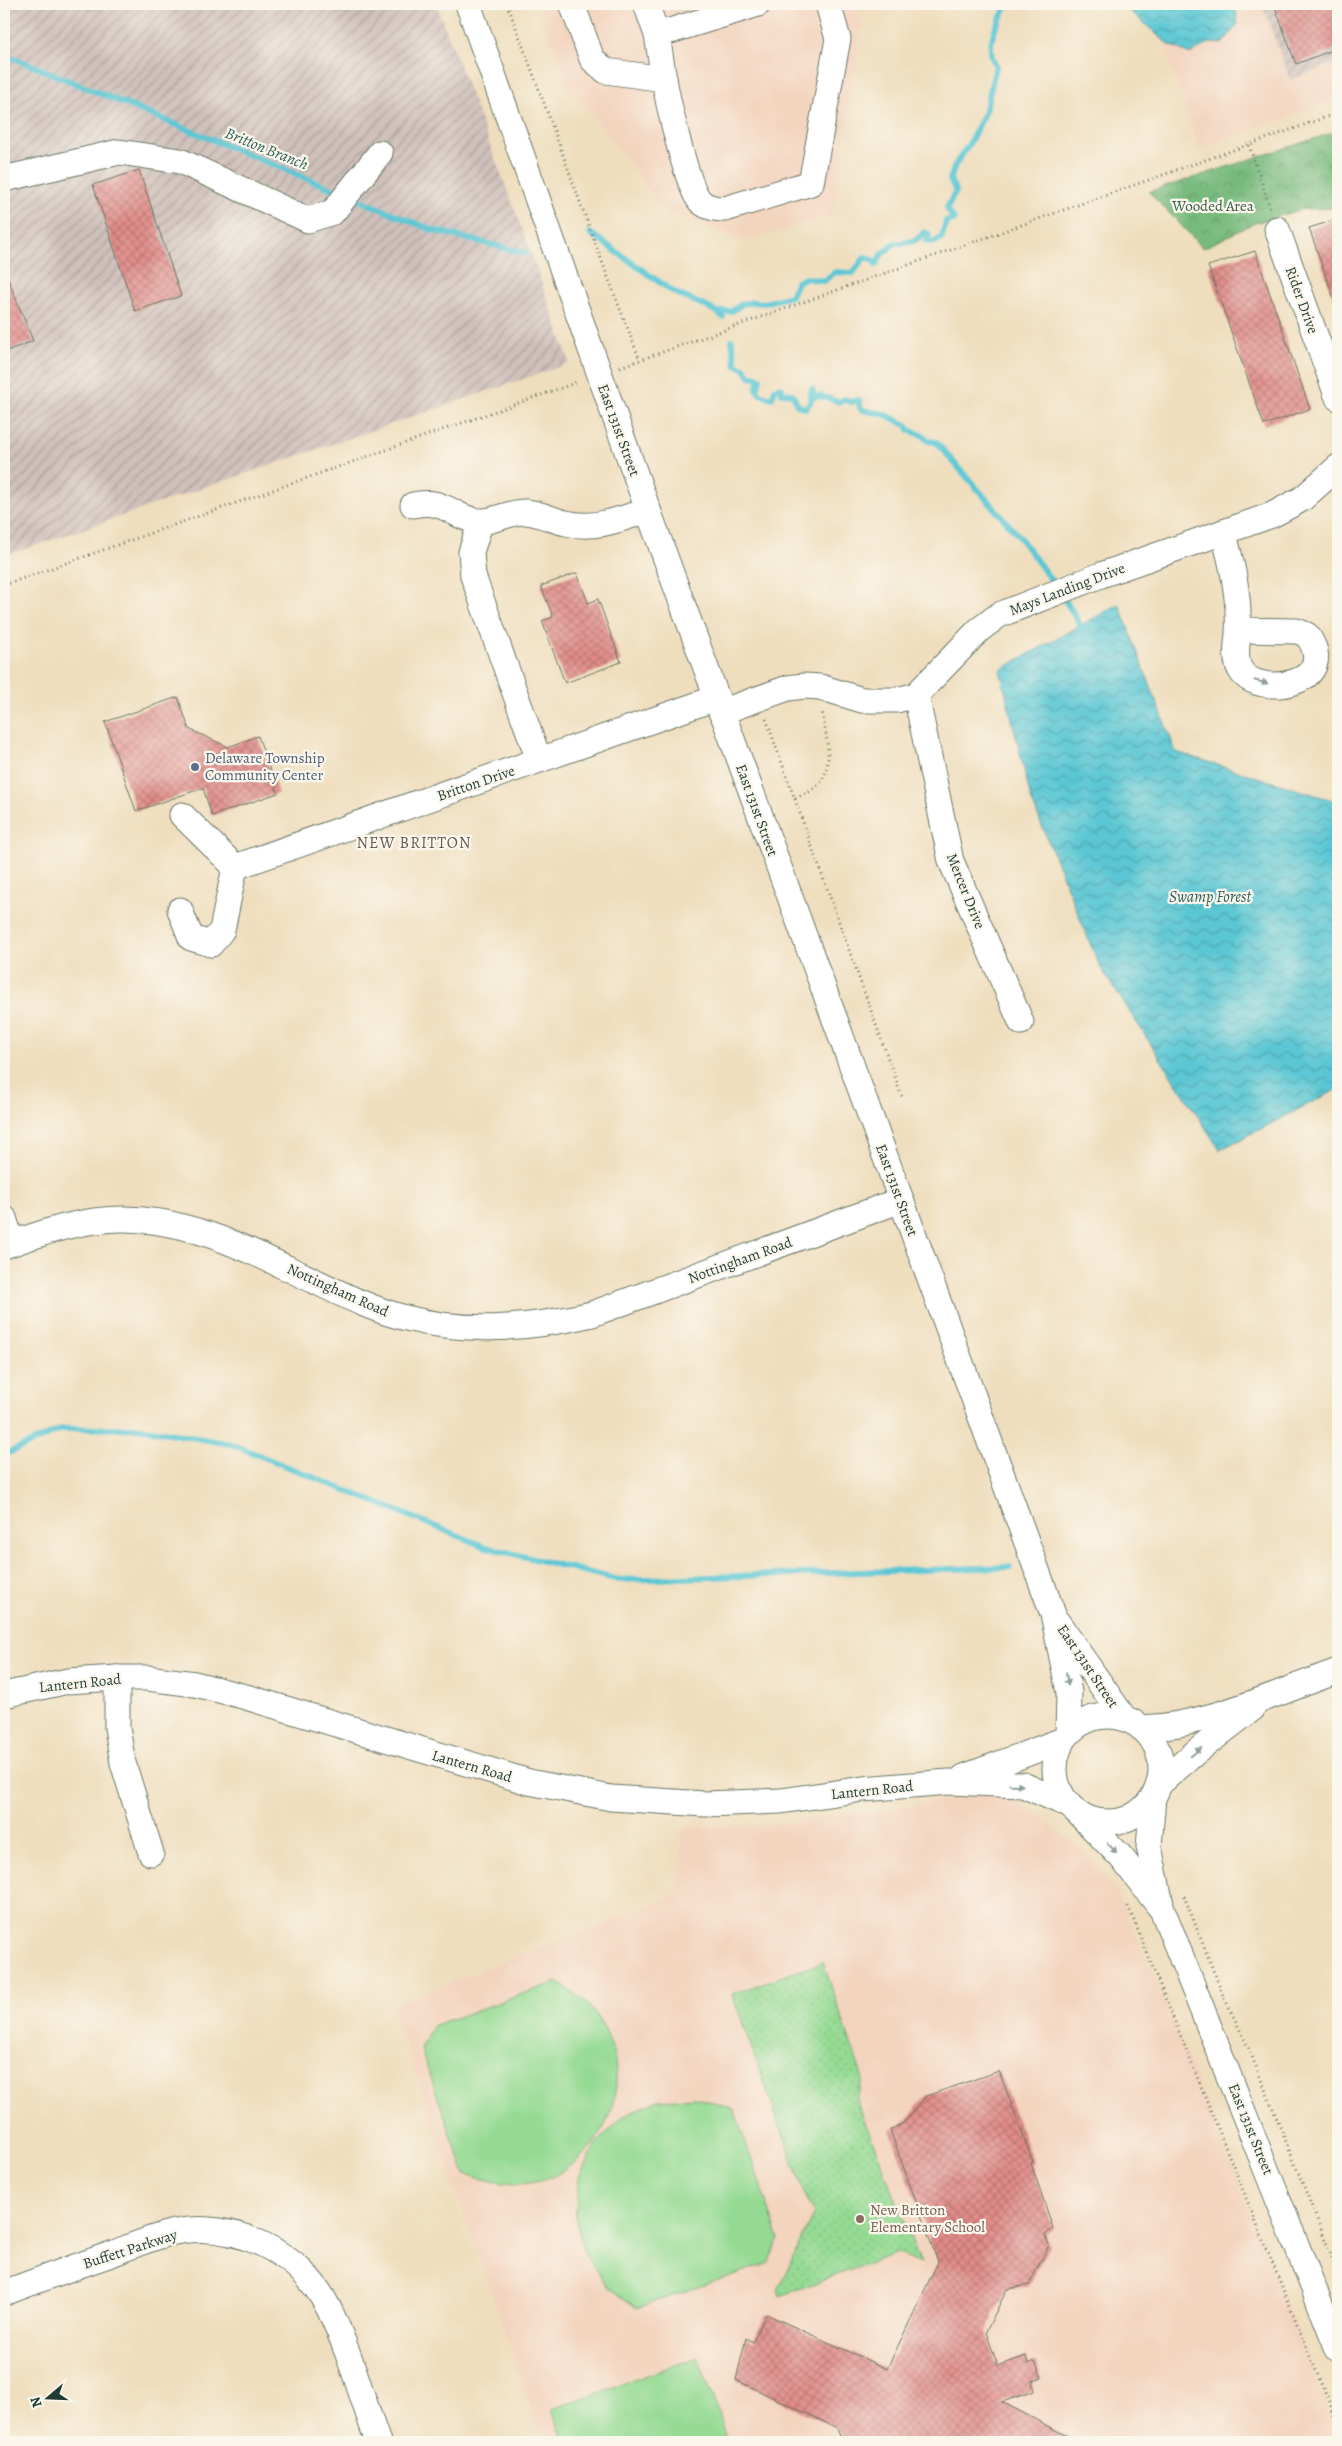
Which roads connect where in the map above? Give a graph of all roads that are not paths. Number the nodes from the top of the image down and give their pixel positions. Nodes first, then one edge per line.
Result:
1 (468, 4) edge
2 (572, 4) edge
3 (646, 4) edge
4 (758, 4) edge
5 (828, 4) edge
6 (657, 35) junction
7 (664, 79) junction
8 (380, 153) dead end
9 (4, 179) edge
10 (1277, 230) road end
11 (1338, 398) edge
12 (1338, 467) edge
13 (413, 505) dead end
14 (648, 510) junction
15 (481, 522) junction
16 (1223, 532) junction
17 (1238, 630) dead end
18 (916, 695) junction
19 (719, 705) junction
20 (539, 760) junction
21 (182, 815) dead end
22 (235, 867) junction
23 (180, 910) dead end
24 (1021, 1022) dead end
25 (901, 1200) junction
26 (4, 1218) edge
27 (8, 1244) edge
28 (1053, 1614) junction
29 (1338, 1671) edge
30 (117, 1678) junction
31 (4, 1695) edge
32 (1267, 1698) junction
33 (1133, 1723) junction
34 (1065, 1737) junction
35 (950, 1782) junction
36 (1156, 1790) junction
37 (1073, 1809) junction
38 (150, 1853) dead end
39 (1162, 1910) junction
40 (4, 2293) edge
41 (1338, 2349) edge
42 (378, 2442) edge

1 - 14 street, East 131st Street
2 - 7 street
3 - 6 street
4 - 6 street
5 - 7 street
6 - 7 street
8 - 9 street
10 - 11 street, Rider Drive
12 - 16 street, Mays Landing Drive
13 - 15 street
14 - 15 street
14 - 19 street, East 131st Street
15 - 20 street
16 - 17 street
16 - 18 street, Mays Landing Drive
18 - 19 street
18 - 24 street, Mercer Drive
19 - 20 street, Britton Drive
19 - 25 street, East 131st Street
20 - 22 street, Britton Drive
21 - 22 street
22 - 23 street
25 - 27 street, Nottingham Road
25 - 28 street, East 131st Street
26 - 27 street
28 - 33 street, East 131st Street
28 -> 34 street, East 131st Street
29 - 32 street
30 - 31 street, Lantern Road
30 - 35 street, Lantern Road
30 - 38 street
32 - 33 street
36 -> 32 street
33 - 34 street
33 - 36 street
34 - 35 street, Lantern Road
34 - 37 street
35 -> 37 street, Lantern Road
36 - 37 street
36 - 39 street, East 131st Street
37 -> 39 street, East 131st Street
39 - 41 street, East 131st Street
40 - 42 street, Buffett Parkway

